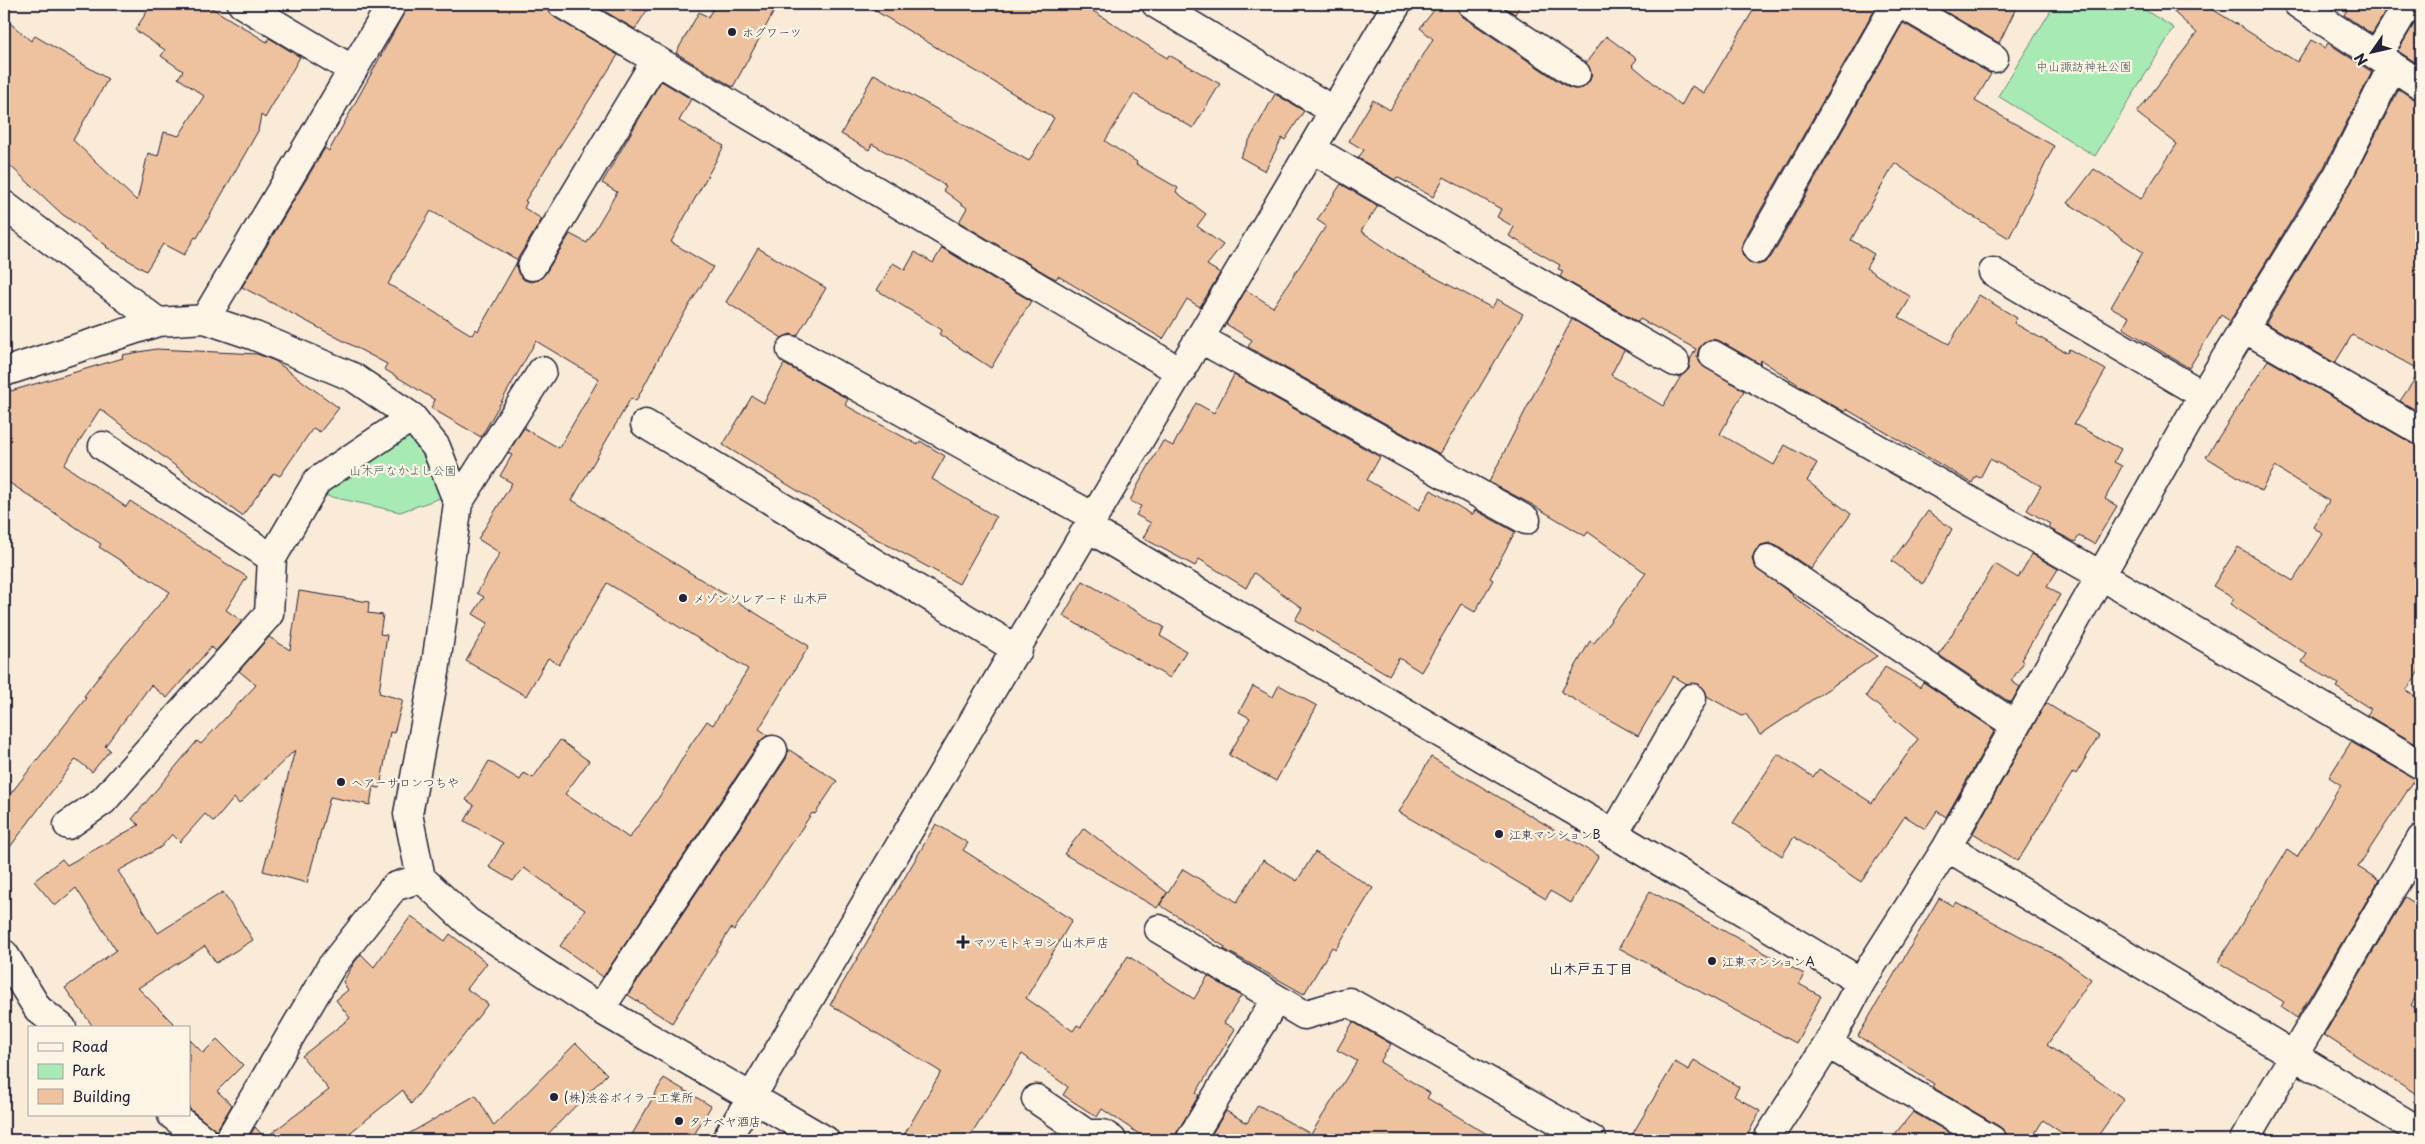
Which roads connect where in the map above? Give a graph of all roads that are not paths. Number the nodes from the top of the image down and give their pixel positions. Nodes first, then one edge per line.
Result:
1 (242, 4) edge
2 (392, 4) edge
3 (562, 4) edge
4 (1156, 4) edge
5 (1397, 4) edge
6 (1472, 4) edge
7 (1896, 4) edge
8 (1902, 4) edge
9 (2298, 4) edge
10 (2408, 4) edge
11 (1994, 58) dead end
12 (656, 60) junction
13 (2384, 61) junction
14 (353, 70) junction
15 (1576, 74) dead end
16 (2421, 85) edge
17 (1334, 111) junction
18 (1312, 149) junction
19 (4, 205) edge
20 (1757, 249) dead end
21 (532, 266) dead end
22 (1993, 272) dead end
23 (205, 319) junction
24 (158, 322) junction
25 (2244, 328) junction
26 (1201, 339) junction
27 (791, 350) dead end
28 (1713, 355) dead end
29 (1675, 362) dead end
30 (542, 371) dead end
31 (4, 372) edge
32 (1181, 372) junction
33 (2203, 395) junction
34 (412, 417) junction
35 (645, 424) dead end
36 (2421, 431) edge
37 (102, 446) dead end
38 (458, 502) junction
39 (1526, 520) dead end
40 (1091, 522) junction
41 (272, 558) junction
42 (1768, 560) dead end
43 (2102, 576) junction
44 (1018, 650) junction
45 (1692, 698) dead end
46 (2015, 726) junction
47 (773, 750) dead end
48 (2421, 765) edge
49 (68, 825) dead end
50 (1614, 834) junction
51 (2421, 839) edge
52 (1947, 847) junction
53 (422, 878) junction
54 (1159, 929) dead end
55 (4, 954) edge
56 (1861, 982) junction
57 (1276, 999) junction
58 (600, 1009) junction
59 (59, 1026) edge
60 (1828, 1044) junction
61 (2293, 1057) junction
62 (753, 1097) junction
63 (1036, 1099) dead end
64 (173, 1116) edge
65 (2421, 1132) edge
66 (204, 1140) edge
67 (229, 1140) edge
68 (726, 1140) edge
69 (825, 1140) edge
70 (1112, 1140) edge
71 (1190, 1140) edge
72 (1592, 1140) edge
73 (1767, 1140) edge
74 (1992, 1140) edge
75 (2244, 1140) edge

1 - 14 street
2 - 14 street
3 - 12 street
4 - 17 street
5 - 17 street
6 - 15 street
7 - 20 street
8 - 11 street
9 - 13 street
10 - 13 street
12 - 21 street
12 - 32 street
13 - 16 street
13 - 25 street
14 - 23 street
17 - 18 street
18 - 26 street
18 - 29 street
19 - 24 street
22 - 33 street
23 - 24 street
23 - 34 street
24 - 31 street
25 - 33 street
25 - 36 street
26 - 32 street
26 - 39 street
27 - 40 street
28 - 43 street
30 - 38 street
32 - 40 street
33 - 43 street
34 - 38 street
34 - 41 street
35 - 44 street
37 - 41 street
38 - 53 street
40 - 44 street
40 - 50 street
41 - 49 street
42 - 46 street
43 - 46 street
43 - 48 street
44 - 62 street
45 - 50 street
46 - 52 street
47 - 58 street
50 - 56 street
51 - 61 street
52 - 56 street
52 - 61 street
53 - 58 street
53 - 67 street
54 - 57 street
55 - 59 street
56 - 60 street
57 - 71 street
57 - 72 street
58 - 62 street
60 - 73 street
60 - 74 street
61 - 65 street
61 - 75 street
62 - 68 street
62 - 69 street
63 - 70 street
64 - 66 street

